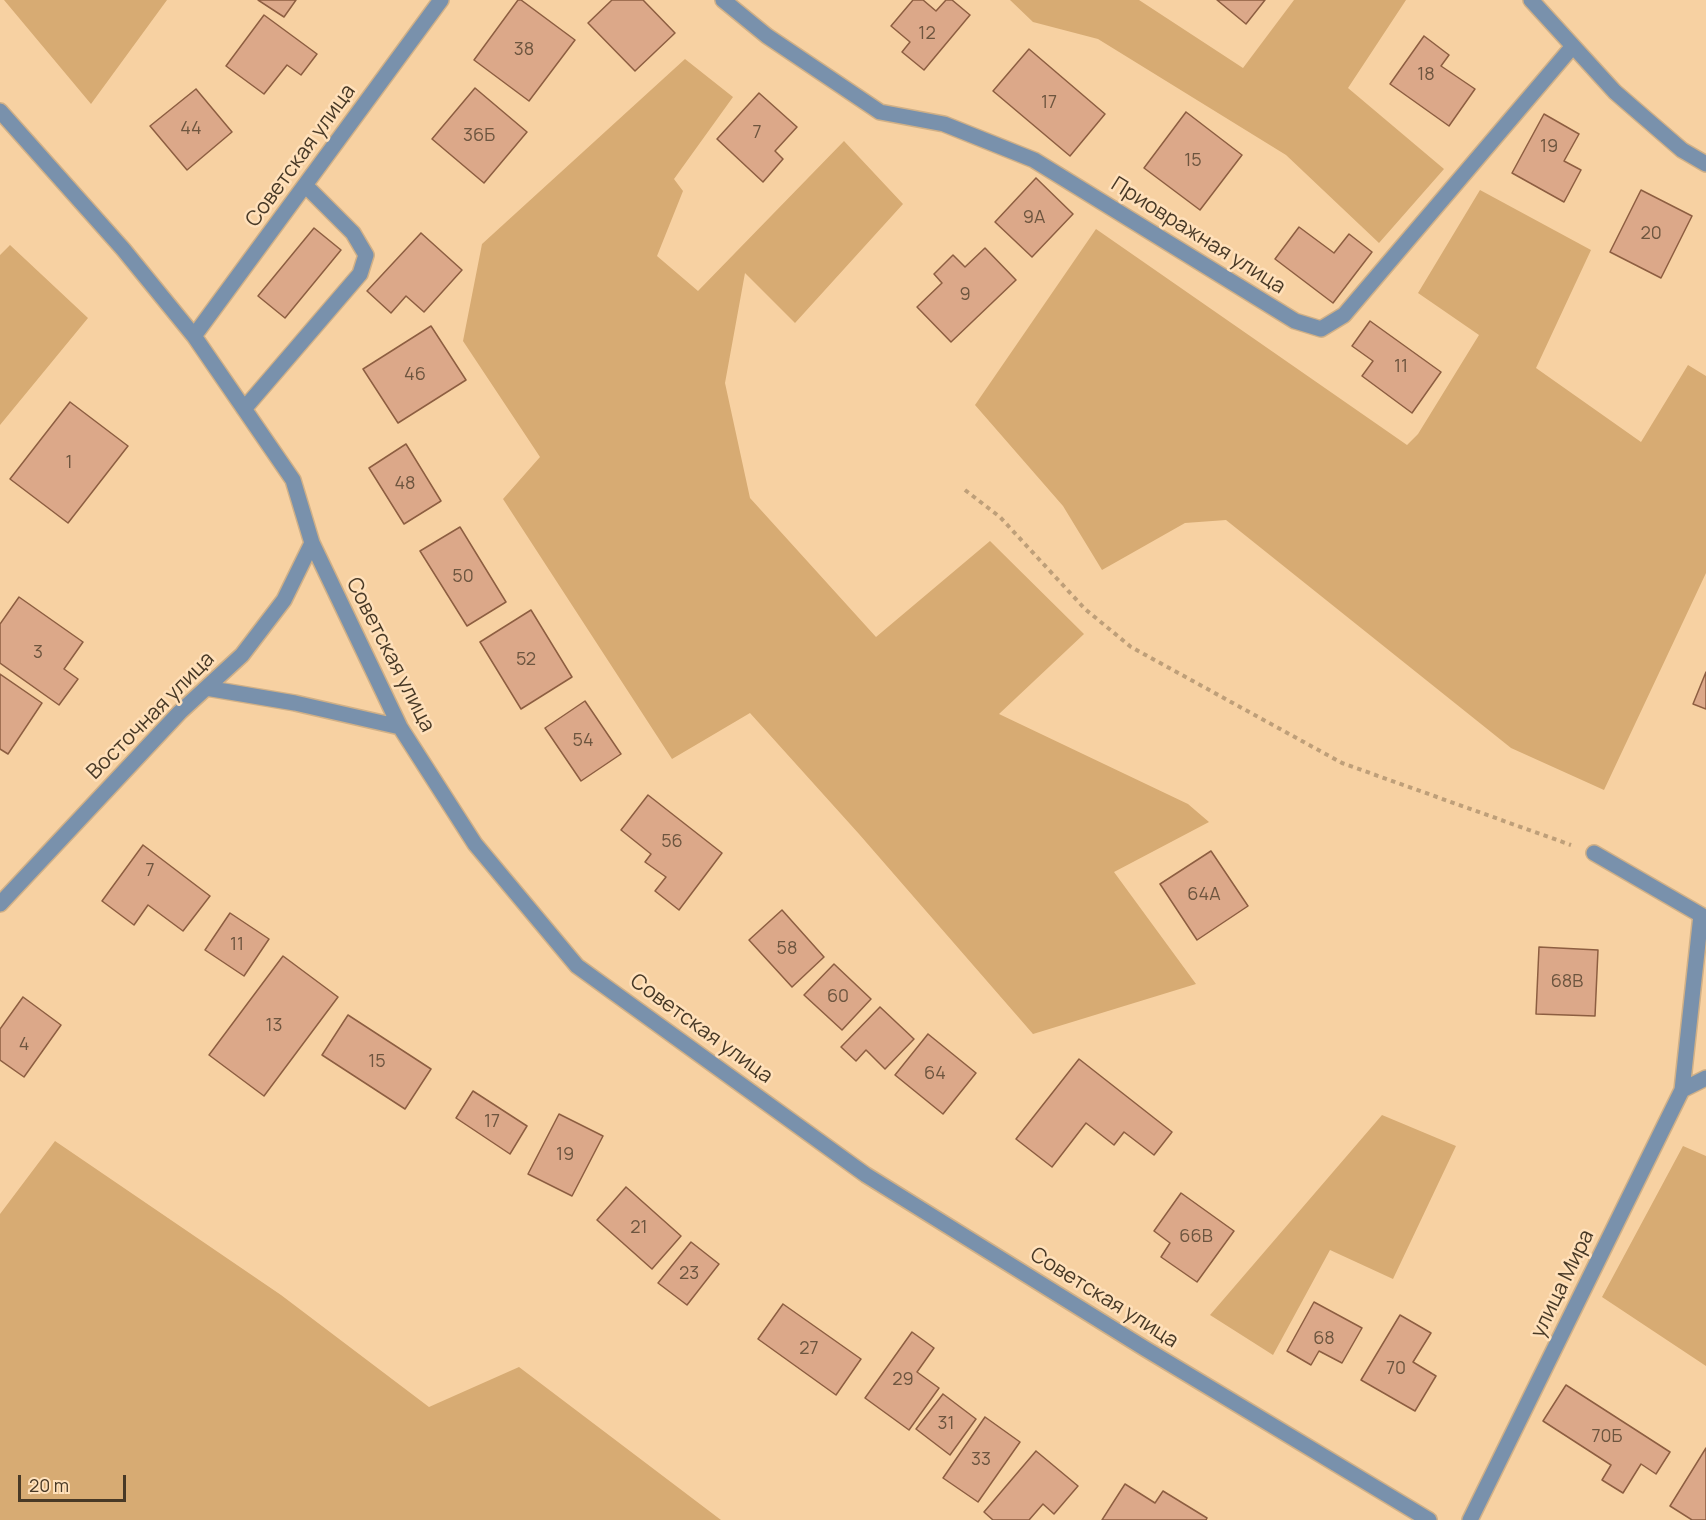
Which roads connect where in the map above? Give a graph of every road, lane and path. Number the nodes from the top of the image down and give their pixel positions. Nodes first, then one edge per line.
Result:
1 (441, 0) edge
2 (723, 0) edge
3 (1531, 0) edge
4 (1573, 46) junction
5 (0, 111) edge
6 (1706, 164) edge
7 (305, 185) junction
8 (194, 336) junction
9 (244, 409) junction
10 (965, 490) dead end
11 (312, 543) junction
12 (206, 688) junction
13 (400, 727) junction
14 (1594, 853) joint
15 (0, 904) edge
16 (1706, 1078) edge
17 (1682, 1090) junction
18 (1430, 1520) edge
19 (1470, 1520) edge

1 - 7 street, Советская улица
2 - 4 street, Приовражная улица
3 - 4 street
4 - 6 street
5 - 8 street, Советская улица
7 - 8 street, Советская улица
7 - 9 street
8 - 9 street, Советская улица
9 - 11 street, Советская улица
10 - 14 path
11 - 12 street, Восточная улица
11 - 13 street, Советская улица
12 - 13 street
12 - 15 street, Восточная улица
13 - 18 street, Советская улица
14 - 17 street
16 - 17 street
17 - 19 street, улица Мира

